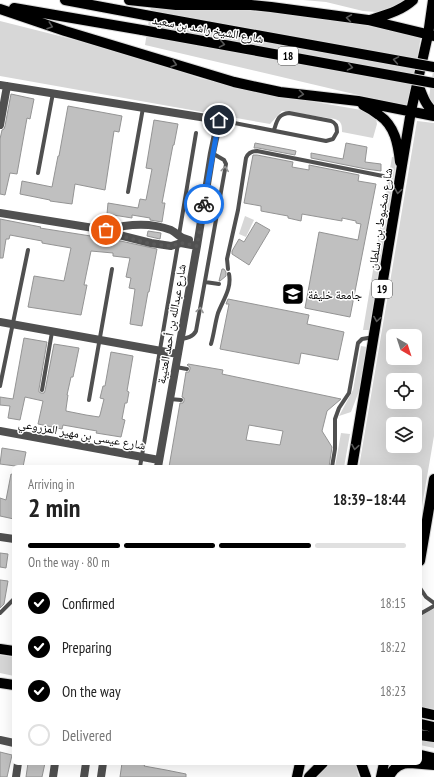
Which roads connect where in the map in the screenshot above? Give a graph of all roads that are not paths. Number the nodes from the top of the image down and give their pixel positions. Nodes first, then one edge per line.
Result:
1 (65, 0) edge
2 (129, 0) edge
3 (413, 0) edge
4 (433, 0) edge
5 (0, 7) edge
6 (368, 20) junction
7 (431, 36) edge
8 (434, 44) edge
9 (423, 58) junction
10 (434, 67) edge
11 (434, 82) edge
12 (418, 84) junction
13 (4, 86) edge
14 (53, 94) junction
15 (358, 101) junction
16 (143, 108) junction
17 (411, 111) junction
18 (434, 112) edge
19 (434, 116) edge
20 (219, 120) junction
21 (0, 125) edge
22 (274, 130) junction
23 (196, 133) dead end
24 (212, 153) junction
25 (38, 173) dead end
26 (401, 173) junction
27 (382, 176) dead end
28 (128, 192) dead end
29 (0, 213) edge
30 (106, 230) junction
31 (179, 240) junction
32 (198, 244) junction
33 (28, 250) dead end
34 (112, 269) dead end
35 (205, 282) junction
36 (219, 284) dead end
37 (224, 285) dead end
38 (229, 286) junction
39 (0, 322) edge
40 (12, 325) junction
41 (52, 332) junction
42 (374, 337) junction
43 (99, 340) junction
44 (181, 340) junction
45 (212, 344) dead end
46 (159, 351) junction
47 (178, 354) junction
48 (176, 367) junction
49 (187, 370) dead end
50 (0, 386) edge
51 (42, 390) dead end
52 (170, 399) junction
53 (89, 400) dead end
54 (181, 400) dead end
55 (0, 431) edge
56 (142, 457) junction
57 (158, 463) edge
58 (140, 465) edge
59 (332, 465) edge
60 (352, 465) edge
61 (434, 479) edge
62 (0, 537) edge
63 (12, 539) edge
64 (422, 549) edge
65 (422, 591) edge
66 (12, 601) edge
67 (434, 605) edge
68 (0, 613) edge
69 (422, 613) edge
70 (0, 649) edge
71 (12, 651) edge
72 (422, 712) edge
73 (434, 715) edge
74 (422, 724) edge
75 (434, 727) edge
76 (422, 734) edge
77 (434, 737) edge
78 (0, 740) edge
79 (12, 742) edge
80 (422, 755) edge
81 (434, 758) edge
82 (422, 764) edge
83 (18, 765) edge
84 (55, 765) edge
85 (86, 765) edge
86 (104, 765) edge
87 (321, 765) edge
88 (362, 765) edge
89 (384, 765) edge
90 (401, 765) edge
91 (434, 765) edge
92 (16, 777) edge
93 (52, 777) edge
94 (84, 777) edge
95 (101, 777) edge
96 (310, 777) edge
97 (366, 777) edge
98 (381, 777) edge
99 (389, 777) edge

10 -> 1 main road, شارع الشيخ راشد بن سعيد / 18, bridge
6 -> 2 main road
3 - 6 main road
4 - 7 main road, شارع شخبوط بن سلطان / 19
5 -> 11 main road, شارع الشيخ راشد بن سعيد / 18, bridge
5 -> 15 main road
6 - 7 main road
7 - 9 main road, شارع شخبوط بن سلطان / 19
8 - 9 main road
9 - 12 main road, شارع شخبوط بن سلطان / 19
12 - 17 main road, شارع شخبوط بن سلطان / 19
12 - 18 main road
13 - 14 street
13 - 21 street
14 - 16 street
14 - 25 lane
15 - 17 main road
15 - 26 main road
16 - 20 street
16 - 28 lane
17 - 19 main road
17 - 26 main road, شارع شخبوط بن سلطان / 19
20 - 22 lane
20 - 24 street, شارع عبدالله بن أحمد العتيبة
22 - 22 lane
23 - 31 lane
24 - 32 street, شارع عبدالله بن أحمد العتيبة
35 -> 24 lane
26 -> 42 main road, شارع شخبوط بن سلطان / 19
27 - 38 lane
29 - 30 street
30 - 31 street
30 - 31 street
31 - 32 street
31 - 46 lane
32 - 44 street, شارع عبدالله بن أحمد العتيبة
33 - 40 lane
34 - 43 lane
35 - 36 lane
44 -> 35 lane
37 - 38 lane
38 - 45 lane
39 - 40 street
40 - 41 street
40 - 50 lane
41 - 43 street
41 - 51 lane
42 - 59 lane
42 -> 60 main road, شارع شخبوط بن سلطان / 19
43 - 46 street
43 - 53 lane
44 - 47 street, شارع عبدالله بن أحمد العتيبة
46 - 47 street
46 - 56 lane
47 - 48 street, شارع عبدالله بن أحمد العتيبة
48 - 49 lane
48 - 52 street, شارع عبدالله بن أحمد العتيبة
52 - 54 lane
52 - 57 street, شارع عبدالله بن أحمد العتيبة
55 - 56 street, شارع عيسى بن مهير المزروعي
56 - 57 street, شارع عيسى بن مهير المزروعي
56 - 58 lane
61 - 64 main road
62 - 63 street
65 - 67 lane
66 - 68 lane
67 - 69 lane
70 - 71 main road
72 - 73 main road
74 - 75 main road
76 - 77 main road
78 - 79 street
80 - 81 main road
82 - 91 main road
83 - 92 street
84 - 93 street
85 - 94 street
86 - 95 street
87 - 96 main road
88 - 97 main road
89 - 98 main road
90 - 99 main road

